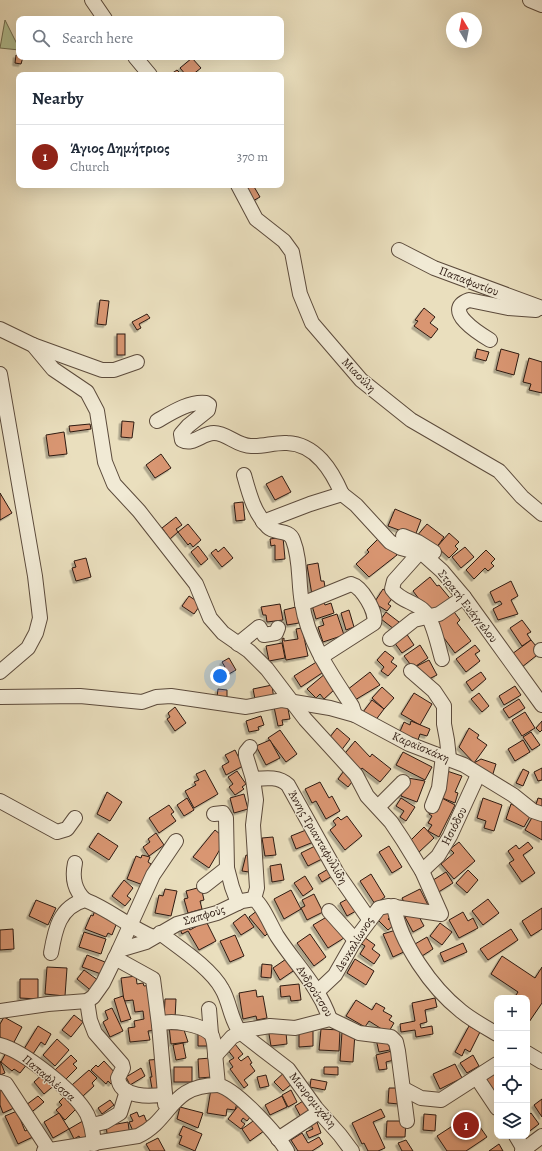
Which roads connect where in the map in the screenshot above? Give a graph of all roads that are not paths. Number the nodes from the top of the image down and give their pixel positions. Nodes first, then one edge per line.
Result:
1 (92, 0) edge
2 (530, 0) edge
3 (542, 4) edge
4 (103, 16) edge
5 (138, 60) edge
6 (148, 72) edge
7 (240, 188) edge
8 (399, 250) dead end
9 (542, 308) edge
10 (0, 329) edge
11 (490, 340) dead end
12 (33, 345) junction
13 (138, 362) dead end
14 (0, 374) edge
15 (157, 422) dead end
16 (244, 475) dead end
17 (342, 494) junction
18 (542, 514) edge
19 (263, 522) junction
20 (403, 536) dead end
21 (419, 553) junction
22 (461, 594) junction
23 (302, 604) junction
24 (429, 616) junction
25 (278, 628) dead end
26 (390, 639) dead end
27 (238, 644) junction
28 (321, 657) junction
29 (442, 660) dead end
30 (410, 671) dead end
31 (0, 672) edge
32 (0, 697) edge
33 (291, 701) junction
34 (542, 706) edge
35 (355, 715) junction
36 (250, 747) dead end
37 (446, 757) junction
38 (478, 775) junction
39 (253, 779) junction
40 (403, 782) dead end
41 (0, 801) edge
42 (432, 806) dead end
43 (378, 807) junction
44 (214, 814) dead end
45 (542, 814) edge
46 (75, 818) dead end
47 (176, 842) dead end
48 (75, 863) dead end
49 (227, 868) junction
50 (422, 871) junction
51 (204, 886) dead end
52 (254, 899) junction
53 (85, 900) junction
54 (238, 903) junction
55 (394, 906) junction
56 (329, 911) dead end
57 (368, 919) junction
58 (129, 926) junction
59 (156, 935) junction
60 (355, 940) junction
61 (51, 953) dead end
62 (117, 954) junction
63 (318, 991) junction
64 (87, 1001) junction
65 (210, 1010) dead end
66 (0, 1011) edge
67 (330, 1019) junction
68 (159, 1025) junction
69 (240, 1032) junction
70 (494, 1032) edge
71 (211, 1034) junction
72 (0, 1045) edge
73 (530, 1055) edge
74 (215, 1056) junction
75 (542, 1062) edge
76 (494, 1066) edge
77 (477, 1078) junction
78 (0, 1082) edge
79 (218, 1085) junction
80 (404, 1089) junction
81 (127, 1091) junction
82 (165, 1094) junction
83 (494, 1104) edge
84 (319, 1112) junction
85 (162, 1115) junction
86 (407, 1121) dead end
87 (92, 1125) junction
88 (542, 1136) edge
89 (278, 1139) junction
90 (518, 1139) edge
91 (100, 1146) edge
92 (73, 1149) edge
93 (47, 1150) edge
94 (287, 1151) edge
95 (352, 1151) edge
96 (524, 1151) edge

1 - 4 street
2 - 3 street
5 - 6 street
7 - 18 street, Μιαούλη
8 - 9 street, Παπαφωτίου
9 - 11 street
10 - 12 street
12 - 13 street
12 - 27 street
14 - 31 street
15 - 17 street
16 - 19 street
17 - 19 street
17 - 21 street, Στρατή Ευάγγελου
19 - 23 street
20 - 22 street
21 - 22 street, Στρατή Ευάγγελου
21 - 24 street
22 - 24 street
22 - 34 street, Στρατή Ευάγγελου
23 - 28 street
23 - 28 street
24 - 26 street
24 - 29 street
25 - 27 street
27 - 33 street
28 - 35 street
30 - 37 street
32 - 33 street, Καραϊσκάκη
33 - 35 street, Καραϊσκάκη
33 - 43 street
35 - 37 street, Καραϊσκάκη
36 - 39 street
37 - 38 street, Καραϊσκάκη
37 - 42 street
38 - 45 street, Καραϊσκάκη
38 - 50 street, Ησιόδου
39 - 52 street
39 - 57 street, Άννης Τριανταφυλλίδη
40 - 43 street
41 - 46 street
43 - 50 street
44 - 49 street, Σαπφούς
47 - 58 street
48 - 53 street
49 - 51 street
49 - 54 street, Σαπφούς
50 - 55 street
52 - 54 street
52 - 63 street, Ανδρούτσου
53 - 58 street, Μαυρομιχάλη
53 - 61 street
54 - 59 street, Σαπφούς
55 - 57 street, Δευκαλίωνος
55 - 70 street
56 - 60 street
57 - 60 street, Δευκαλίωνος
58 - 59 street, Μαυρομιχάλη
58 - 62 street
59 - 62 street, Σαπφούς
59 - 69 street, Μαυρομιχάλη
60 - 63 street, Δευκαλίωνος
62 - 64 street
62 - 68 street
63 - 67 street, Ανδρούτσου
64 - 66 street
64 - 81 street
65 - 71 street
67 - 69 street
67 - 80 street, Ανδρούτσου
68 - 71 street
68 - 82 street
69 - 74 street
69 - 84 street, Μαυρομιχάλη
71 - 74 street
72 - 87 street, Παπαφλέσσα
73 - 75 street
74 - 79 street
76 - 77 street
77 - 80 street
77 - 83 street
78 - 93 street
79 - 85 street
79 - 89 street
80 - 86 street, Ανδρούτσου
81 - 82 street
81 - 87 street
82 - 85 street
84 - 89 street
84 - 95 street, Μαυρομιχάλη
85 - 91 street
87 - 91 street, Παπαφλέσσα
88 - 96 street
89 - 94 street
90 - 96 street
91 - 92 street
92 - 93 street

